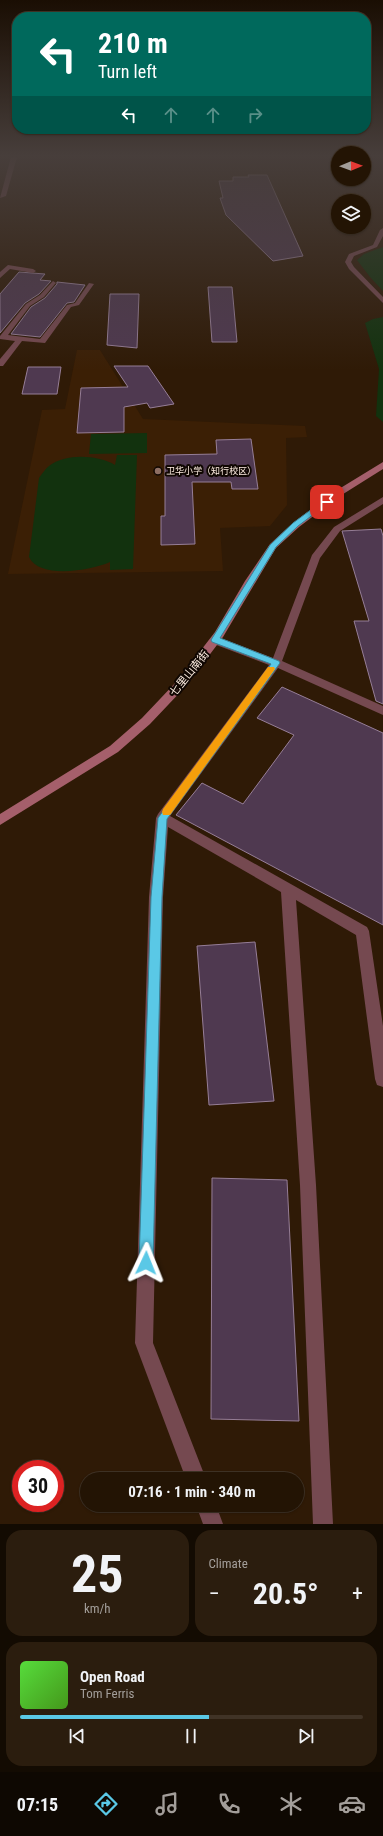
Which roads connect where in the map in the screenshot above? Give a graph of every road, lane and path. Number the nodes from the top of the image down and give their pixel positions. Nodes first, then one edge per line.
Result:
1 (383, 230) edge
2 (0, 264) edge
3 (8, 268) junction
4 (33, 270) dead end
5 (0, 276) edge
6 (53, 283) dead end
7 (90, 284) dead end
8 (383, 301) edge
9 (1, 338) edge
10 (20, 339) junction
11 (0, 364) edge
12 (383, 465) edge
13 (383, 500) edge
14 (215, 640) junction
15 (276, 663) junction
16 (383, 711) edge
17 (162, 818) junction
18 (0, 820) edge
19 (288, 889) junction
20 (383, 1079) edge
21 (193, 1472) edge
22 (209, 1512) edge
23 (213, 1524) edge
24 (323, 1524) edge

1 - 8 street
2 - 3 street
3 - 4 street
3 - 5 street
6 - 9 street
7 - 10 street
9 - 10 street
10 - 11 street
12 - 14 street, 七里山南街
13 - 15 street
14 - 15 street
14 - 18 street, 七里山南街
15 - 16 street
15 - 17 street
17 - 19 street
17 - 21 street
19 - 20 street
19 - 24 street
22 - 23 street

